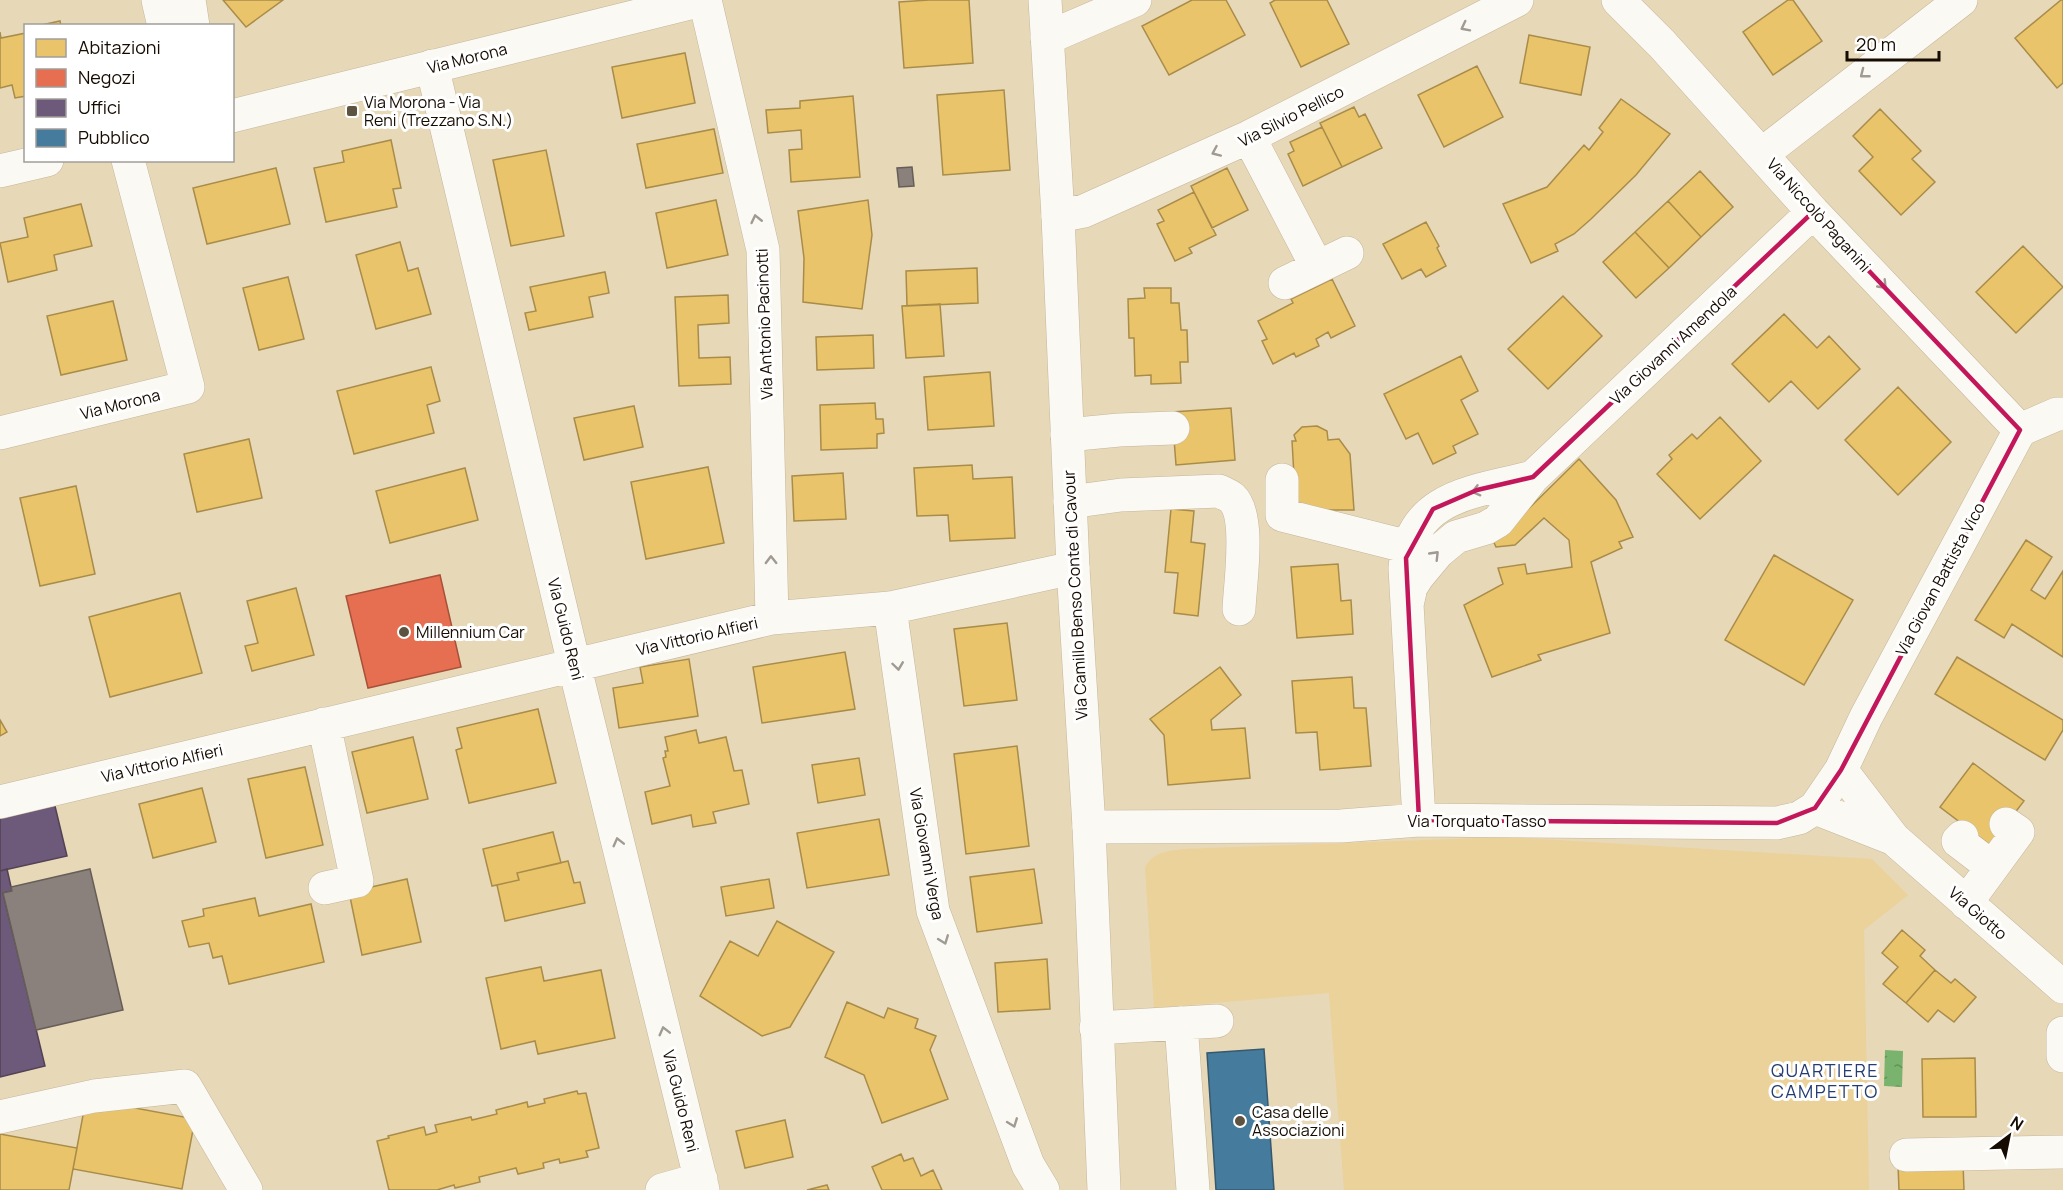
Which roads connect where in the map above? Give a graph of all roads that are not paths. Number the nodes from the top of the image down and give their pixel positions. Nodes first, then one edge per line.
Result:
1 (158, 0) edge
2 (189, 0) edge
3 (704, 0) edge
4 (1045, 0) edge
5 (1135, 0) edge
6 (1517, 0) edge
7 (1618, 0) edge
8 (1960, 0) edge
9 (164, 24) edge
10 (193, 24) edge
11 (1047, 39) junction
12 (432, 66) junction
13 (234, 116) edge
14 (1249, 137) junction
15 (1762, 154) junction
16 (38, 162) edge
17 (129, 162) edge
18 (0, 171) edge
19 (1813, 212) junction
20 (1058, 216) junction
21 (1347, 253) dead end
22 (1317, 267) junction
23 (1285, 283) dead end
24 (2063, 414) edge
25 (1173, 428) dead end
26 (2020, 430) junction
27 (0, 433) edge
28 (1067, 435) junction
29 (1533, 477) junction
30 (1282, 480) dead end
31 (1070, 502) junction
32 (1409, 547) junction
33 (1073, 568) junction
34 (1407, 605) junction
35 (890, 608) junction
36 (1239, 609) dead end
37 (772, 618) junction
38 (574, 664) junction
39 (324, 724) junction
40 (1841, 770) junction
41 (0, 802) edge
42 (1815, 808) junction
43 (1419, 820) junction
44 (2006, 824) dead end
45 (1089, 827) junction
46 (1962, 837) dead end
47 (1894, 839) junction
48 (1992, 867) junction
49 (325, 888) dead end
50 (1966, 903) junction
51 (2063, 987) edge
52 (1217, 1021) dead end
53 (1181, 1023) junction
54 (1096, 1028) junction
55 (2063, 1033) edge
56 (2063, 1056) edge
57 (0, 1117) edge
58 (2063, 1152) edge
59 (1906, 1155) dead end
60 (702, 1185) edge
61 (246, 1190) edge
62 (663, 1190) edge
63 (1043, 1190) edge
64 (1104, 1190) edge
65 (1193, 1190) edge

1 - 9 street
2 - 10 street
3 - 12 street, Via Morona
37 -> 3 street, Via Antonio Pacinotti
4 - 11 street, Via Camillo Benso Conte di Cavour
5 - 11 street
6 -> 14 street, Via Silvio Pellico
7 - 15 street, Via Niccolò Paganini
8 -> 15 street
11 - 20 street, Via Camillo Benso Conte di Cavour
12 - 13 street, Via Morona
12 - 38 street, Via Guido Reni
14 -> 20 street, Via Silvio Pellico
14 - 22 street
15 - 19 street, Via Niccolò Paganini
16 - 18 street
17 - 27 street, Via Morona
19 -> 26 street, Via Niccolò Paganini
19 - 29 street, Via Giovanni Amendola
20 - 28 street, Via Camillo Benso Conte di Cavour
21 - 22 street
22 - 23 street
24 - 26 street
25 - 28 street
26 - 40 street, Via Giovan Battista Vico
28 - 31 street, Via Camillo Benso Conte di Cavour
29 -> 32 street, Via Giovanni Amendola
34 -> 29 street, Via Giovanni Amendola
30 - 32 street
31 - 33 street, Via Camillo Benso Conte di Cavour
31 - 36 street
32 - 34 street, Via Giovanni Amendola
33 - 35 street, Via Vittorio Alfieri
33 - 45 street, Via Camillo Benso Conte di Cavour
34 - 43 street, Via Giovanni Amendola
35 - 37 street, Via Vittorio Alfieri
35 -> 63 street, Via Giovanni Verga
37 - 38 street, Via Vittorio Alfieri
38 - 39 street, Via Vittorio Alfieri
60 -> 38 street, Via Guido Reni
39 - 41 street, Via Vittorio Alfieri
39 - 49 street
40 - 42 street
40 - 47 street, Via Giotto
42 - 43 street, Via Torquato Tasso
42 - 47 street, Via Giotto
43 - 45 street, Via Torquato Tasso
44 - 48 street
45 - 54 street, Via Camillo Benso Conte di Cavour
46 - 48 street
47 - 50 street, Via Giotto
48 - 50 street
50 - 51 street, Via Giotto
52 - 53 street
53 - 54 street
53 - 65 street
54 - 64 street, Via Camillo Benso Conte di Cavour
55 - 56 street
57 - 61 street
58 - 59 street
60 - 62 street

